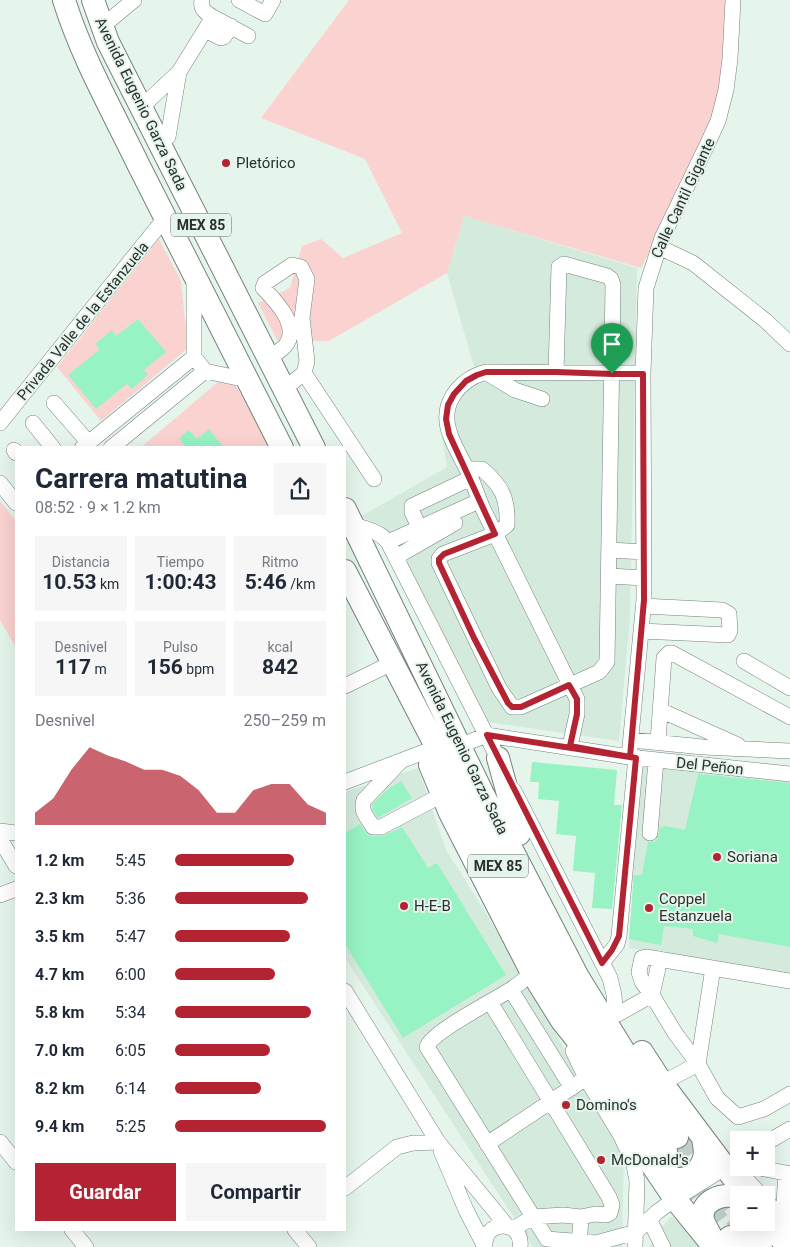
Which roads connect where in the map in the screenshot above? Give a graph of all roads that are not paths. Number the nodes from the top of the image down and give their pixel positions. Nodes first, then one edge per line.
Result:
1 (64, 0) edge
2 (93, 0) edge
3 (103, 0) edge
4 (134, 0) edge
5 (202, 0) edge
6 (239, 0) edge
7 (273, 0) edge
8 (733, 0) edge
9 (110, 20) junction
10 (209, 23) junction
11 (248, 36) dead end
12 (179, 72) junction
13 (148, 101) junction
14 (167, 146) junction
15 (165, 218) junction
16 (659, 246) junction
17 (194, 275) junction
18 (289, 338) junction
19 (305, 339) junction
20 (790, 344) edge
21 (194, 358) junction
22 (268, 358) junction
23 (205, 371) junction
24 (486, 372) junction
25 (556, 372) junction
26 (304, 373) junction
27 (612, 374) junction
28 (643, 374) junction
29 (247, 380) junction
30 (284, 389) junction
31 (542, 399) dead end
32 (54, 402) dead end
33 (0, 423) edge
34 (33, 423) dead end
35 (85, 445) edge
36 (50, 446) edge
37 (114, 446) edge
38 (281, 446) edge
39 (313, 446) edge
40 (469, 474) junction
41 (374, 479) dead end
42 (0, 483) edge
43 (15, 500) edge
44 (481, 505) junction
45 (349, 517) edge
46 (420, 529) junction
47 (495, 534) junction
48 (388, 542) junction
49 (610, 550) junction
50 (644, 552) junction
51 (396, 557) junction
52 (346, 573) edge
53 (609, 576) junction
54 (644, 578) junction
55 (643, 606) junction
56 (641, 631) junction
57 (744, 661) dead end
58 (392, 663) junction
59 (569, 685) junction
60 (346, 686) edge
61 (790, 688) edge
62 (408, 694) junction
63 (439, 703) junction
64 (660, 710) junction
65 (790, 717) edge
66 (704, 730) junction
67 (478, 738) junction
68 (632, 740) junction
69 (658, 741) junction
70 (570, 746) junction
71 (703, 747) junction
72 (746, 748) junction
73 (790, 750) edge
74 (424, 752) junction
75 (633, 757) junction
76 (498, 758) junction
77 (656, 760) junction
78 (400, 761) junction
79 (790, 774) edge
80 (346, 782) edge
81 (442, 794) junction
82 (0, 831) edge
83 (15, 833) edge
84 (650, 833) dead end
85 (519, 834) junction
86 (0, 839) edge
87 (15, 864) edge
88 (15, 889) edge
89 (0, 895) edge
90 (602, 963) junction
91 (713, 968) junction
92 (532, 973) junction
93 (790, 981) edge
94 (511, 990) junction
95 (346, 993) edge
96 (652, 995) junction
97 (490, 1002) junction
98 (617, 1012) junction
99 (562, 1022) junction
100 (698, 1064) junction
101 (586, 1078) junction
102 (662, 1083) junction
103 (572, 1088) junction
104 (790, 1094) edge
105 (551, 1101) junction
106 (790, 1129) edge
107 (703, 1138) junction
108 (775, 1138) edge
109 (0, 1142) edge
110 (438, 1142) junction
111 (487, 1144) junction
112 (664, 1150) junction
113 (15, 1161) edge
114 (730, 1161) edge
115 (730, 1164) edge
116 (775, 1171) edge
117 (788, 1174) edge
118 (744, 1176) edge
119 (753, 1186) edge
120 (346, 1187) edge
121 (730, 1196) edge
122 (675, 1199) junction
123 (790, 1210) edge
124 (775, 1211) edge
125 (581, 1216) junction
126 (533, 1217) junction
127 (649, 1219) junction
128 (510, 1228) junction
129 (790, 1228) edge
130 (73, 1231) edge
131 (296, 1231) edge
132 (774, 1231) edge
133 (546, 1239) edge
134 (636, 1240) edge
135 (728, 1241) edge
136 (520, 1245) edge
137 (579, 1245) edge
138 (601, 1245) edge
139 (86, 1247) edge
140 (309, 1247) edge
141 (485, 1247) edge
142 (663, 1247) edge
143 (761, 1247) edge
144 (788, 1247) edge

1 - 15 highway, Avenida Eugenio Garza Sada / MEX 85
2 - 14 highway, Avenida Eugenio Garza Sada / MEX 85
3 - 9 street
4 - 9 street
5 - 10 street
6 - 7 street
8 - 16 street, Calle Cantil Gigante
9 - 13 street
10 - 11 street
10 - 12 street
12 - 13 street
12 - 14 street
13 - 14 street
14 - 22 highway, Avenida Eugenio Garza Sada / MEX 85
15 - 17 highway, Avenida Eugenio Garza Sada / MEX 85
15 - 33 street, Privada Valle de la Estanzuela
16 - 20 street
16 - 28 street, Calle Cantil Gigante
17 - 21 street
17 - 29 highway, Avenida Eugenio Garza Sada / MEX 85
18 - 19 street
18 - 19 street
18 - 22 street
19 - 26 street
21 - 23 street
21 - 35 street
22 - 30 highway, Avenida Eugenio Garza Sada / MEX 85
23 - 29 street
23 - 37 street
24 - 25 street
24 - 31 street
24 - 40 street
25 - 27 street
25 - 27 street
26 - 30 street
26 - 41 street
27 - 28 street
27 - 49 street
28 - 50 street, Calle Cantil Gigante
29 - 38 highway, Avenida Eugenio Garza Sada / MEX 85
30 - 39 highway, Avenida Eugenio Garza Sada / MEX 85
32 - 35 street
34 - 36 street
40 - 44 street
40 - 46 street
40 - 47 street
42 - 43 street
44 - 46 street
44 - 47 street
44 - 51 street
45 - 48 street
45 - 63 highway, Avenida Eugenio Garza Sada / MEX 85
46 - 48 street
47 - 59 street
47 - 59 street
48 - 51 street
49 - 50 street
49 - 53 street
50 - 54 street, Calle Cantil Gigante
51 - 67 street
52 - 58 highway, Avenida Eugenio Garza Sada / MEX 85
53 - 54 street
53 - 59 street
54 - 55 street, Calle Cantil Gigante
55 - 56 street, Calle Cantil Gigante
55 - 56 street
56 - 68 street, Calle Cantil Gigante
57 - 61 street
58 - 60 street
58 - 62 highway, Avenida Eugenio Garza Sada / MEX 85
59 - 70 street
62 - 74 highway
62 - 112 highway, Avenida Eugenio Garza Sada / MEX 85
63 - 67 highway
63 - 112 highway, Avenida Eugenio Garza Sada / MEX 85
64 - 65 street
64 - 66 street
64 - 69 street
66 - 71 street
66 - 72 street
67 - 70 street, Del Peñon
67 - 76 street
67 - 85 highway
68 - 69 street
68 - 75 street, Calle Cantil Gigante
69 - 71 street
70 - 75 street, Del Peñon
71 - 72 street
72 - 73 street
74 - 78 street
74 - 81 highway
75 - 77 street, Del Peñon
75 - 90 street, Calle Cantil Gigante
76 - 85 highway
76 - 90 street
77 - 79 street, Del Peñon
77 - 84 street
78 - 80 street
78 - 81 street
81 - 92 highway
82 - 83 street
85 - 98 highway
86 - 87 street
88 - 89 street
90 - 98 street
91 - 93 street
91 - 96 street
91 - 100 street
92 - 94 street
92 - 99 highway
94 - 97 street
94 - 103 street
95 - 110 street
96 - 98 street
96 - 100 street
97 - 105 street
97 - 111 street
98 - 102 highway
99 - 101 street
99 - 112 highway
100 - 102 street
100 - 104 street
101 - 103 street
101 - 134 street
102 - 107 highway
103 - 105 street
105 - 111 street
105 - 125 street
106 - 108 street
107 - 112 highway
107 - 114 highway
109 - 113 street
110 - 120 street
110 - 128 street
110 - 141 street
111 - 126 street
112 - 122 highway
115 - 122 street
116 - 117 street
117 - 123 street
118 - 119 street
121 - 135 highway
122 - 127 street
122 - 135 highway
124 - 129 street
125 - 126 street
125 - 137 street
126 - 128 street
126 - 133 street
127 - 134 street
127 - 142 street
128 - 136 street
128 - 141 street
130 - 139 street
131 - 140 street
132 - 144 highway
133 - 136 street
133 - 137 street
134 - 138 street
135 - 143 highway
137 - 138 street

